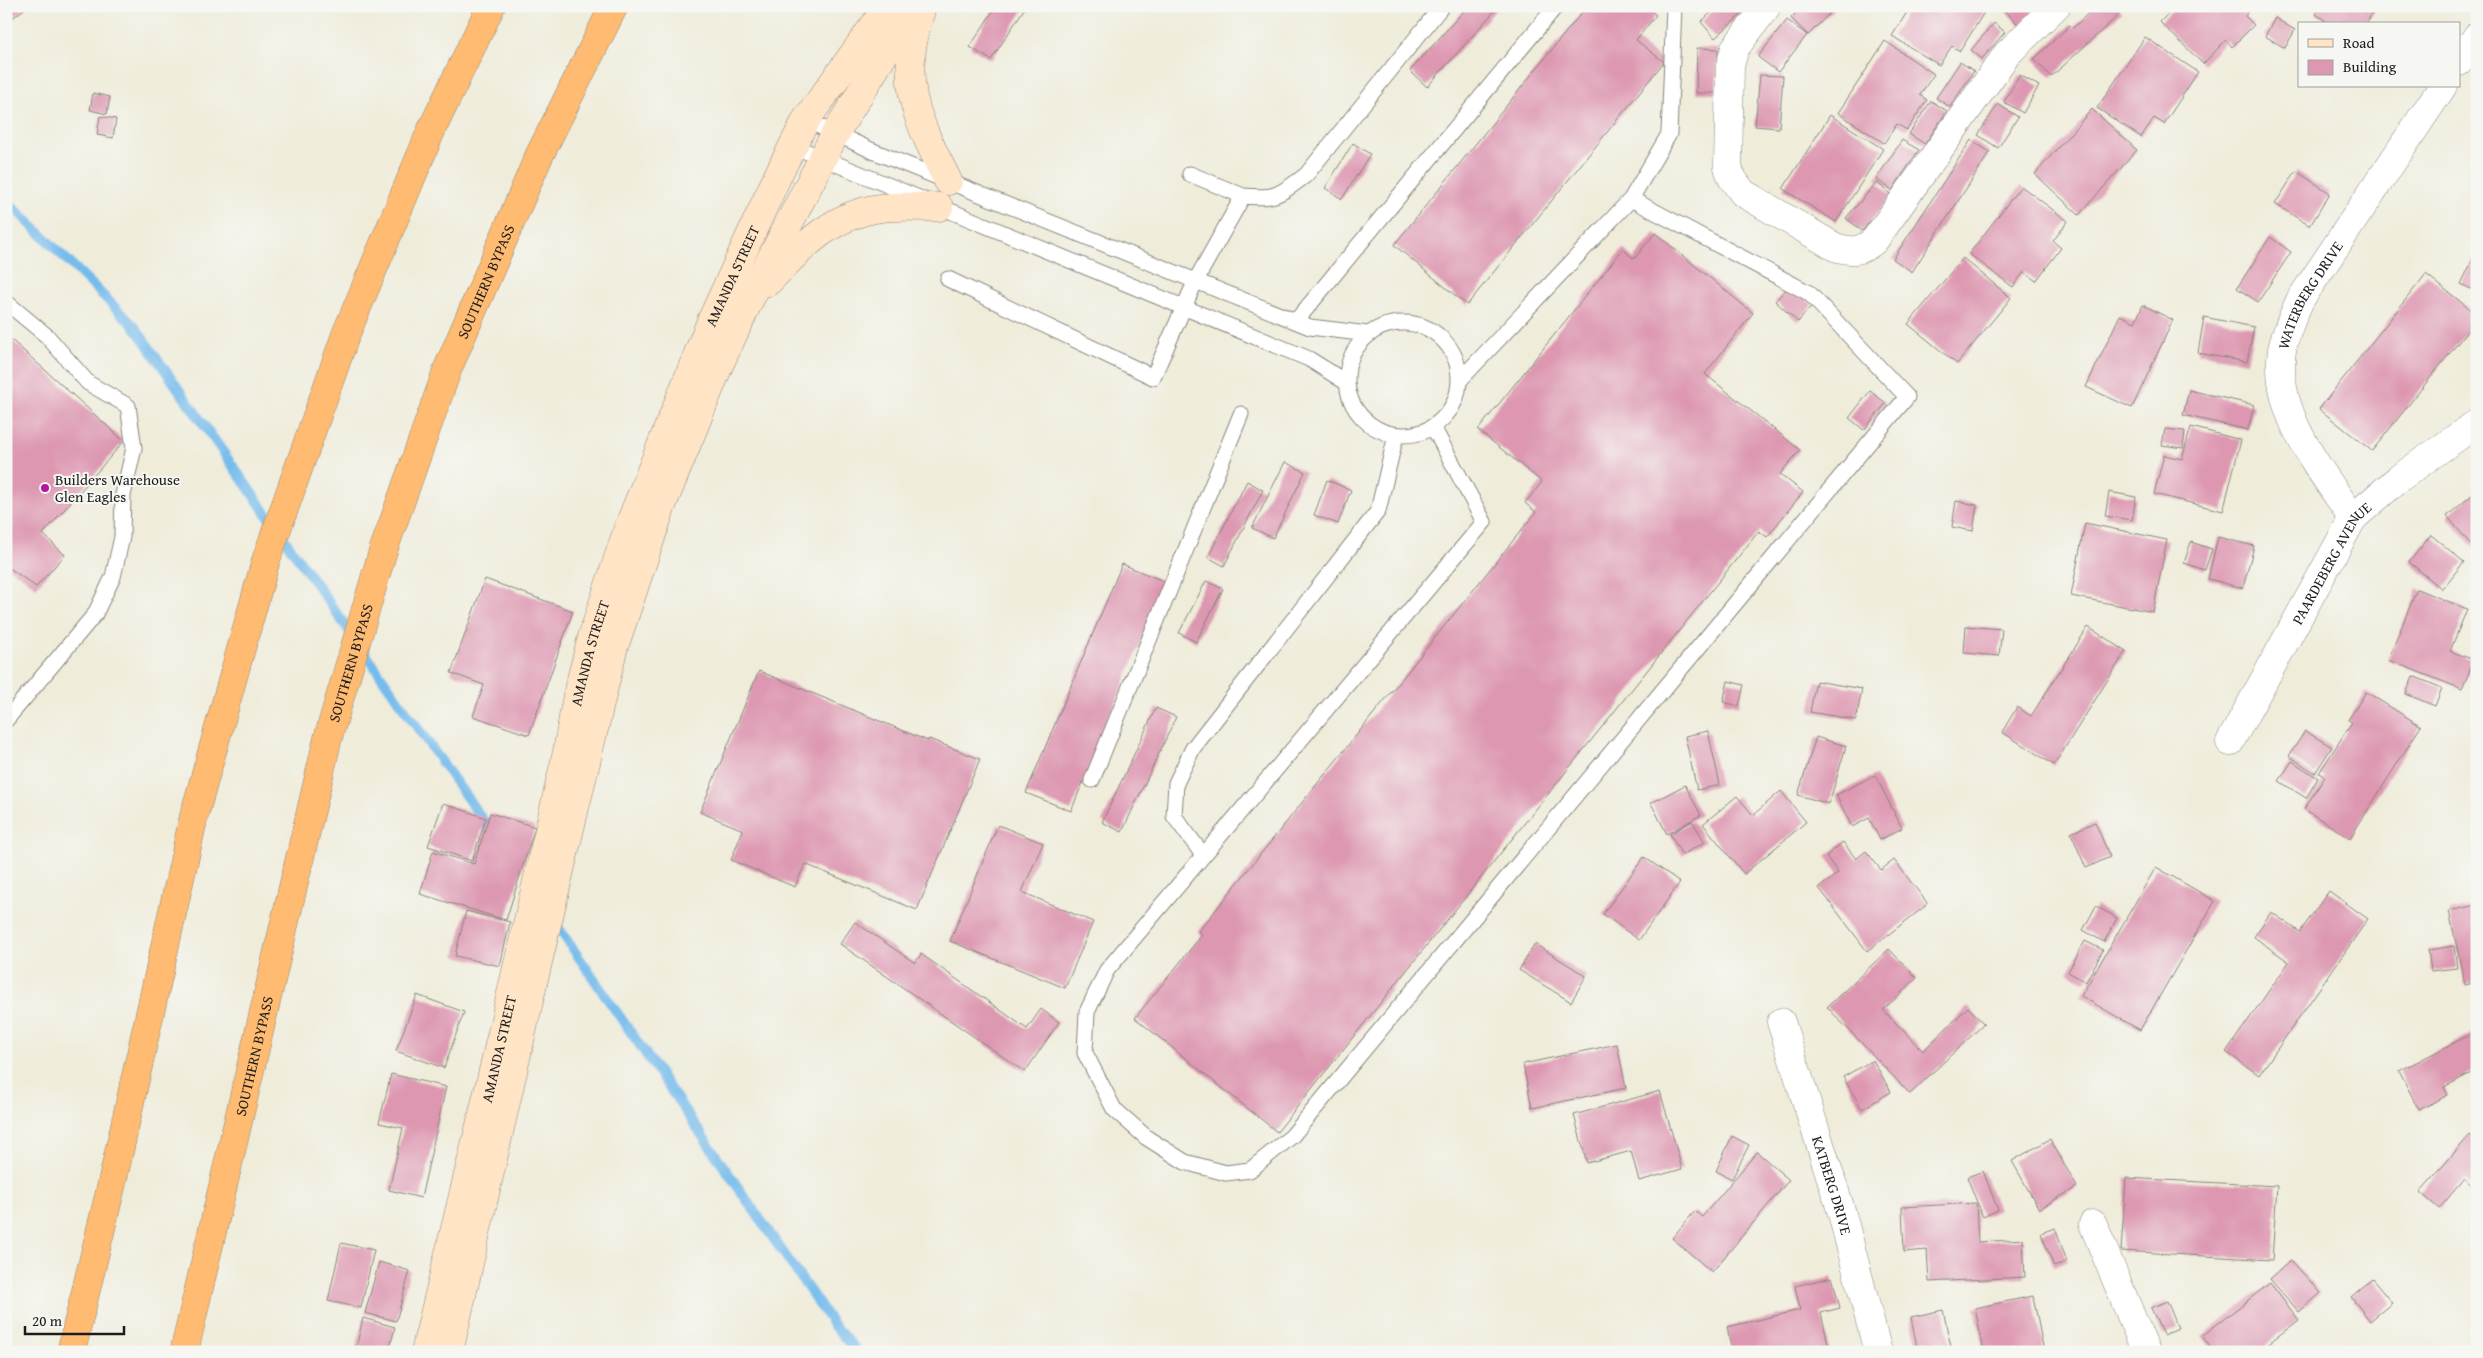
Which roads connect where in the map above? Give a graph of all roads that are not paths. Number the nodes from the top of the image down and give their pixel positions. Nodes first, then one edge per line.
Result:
1 (491, 6) edge
2 (614, 6) edge
3 (888, 6) edge
4 (914, 6) edge
5 (923, 6) edge
6 (1442, 6) edge
7 (1556, 6) edge
8 (1674, 6) edge
9 (1768, 6) edge
10 (2056, 6) edge
11 (2477, 36) edge
12 (2460, 61) edge
13 (2442, 88) edge
14 (806, 120) junction
15 (835, 134) junction
16 (793, 146) junction
17 (822, 159) junction
18 (1190, 174) dead end
19 (948, 181) junction
20 (1243, 196) junction
21 (1630, 199) junction
22 (939, 207) junction
23 (948, 279) dead end
24 (1196, 280) junction
25 (750, 300) junction
26 (6, 302) edge
27 (1184, 309) junction
28 (1296, 321) junction
29 (1368, 334) junction
30 (1460, 380) junction
31 (1346, 383) junction
32 (1240, 414) dead end
33 (2477, 423) edge
34 (1433, 427) junction
35 (1396, 435) junction
36 (2353, 518) junction
37 (6, 720) edge
38 (2230, 742) dead end
39 (1092, 780) dead end
40 (1204, 855) junction
41 (1781, 1022) dead end
42 (2093, 1224) dead end
43 (71, 1352) edge
44 (184, 1352) edge
45 (425, 1352) edge
46 (449, 1352) edge
47 (1878, 1352) edge
48 (2146, 1352) edge

1 - 43 highway
2 - 44 highway, SOUTHERN BYPASS
3 - 14 street, AMANDA STREET
4 - 15 street, AMANDA STREET
5 - 19 street
6 - 20 lane
7 - 28 lane
8 - 21 lane
9 - 10 street
11 - 12 street
13 - 36 street, WATERBERG DRIVE
14 - 15 lane
14 - 16 street, AMANDA STREET
15 - 17 street, AMANDA STREET
15 - 19 lane
16 - 17 lane
16 - 45 street, AMANDA STREET
17 - 22 lane
17 - 25 street, AMANDA STREET
18 - 20 lane
19 - 24 lane
20 - 24 lane
21 - 30 lane
21 - 40 lane
22 - 25 street
22 - 27 lane
23 - 27 lane
24 - 27 lane
24 - 28 lane
25 - 46 street, AMANDA STREET
26 - 37 lane
27 - 31 lane
28 - 29 lane
29 - 30 lane
29 - 31 lane
30 - 34 lane
31 - 35 lane
32 - 39 lane
33 - 36 street, PAARDEBERG AVENUE
34 - 35 lane
34 - 40 lane
35 - 40 lane
36 - 38 street, PAARDEBERG AVENUE
41 - 47 street, KATBERG DRIVE
42 - 48 street

